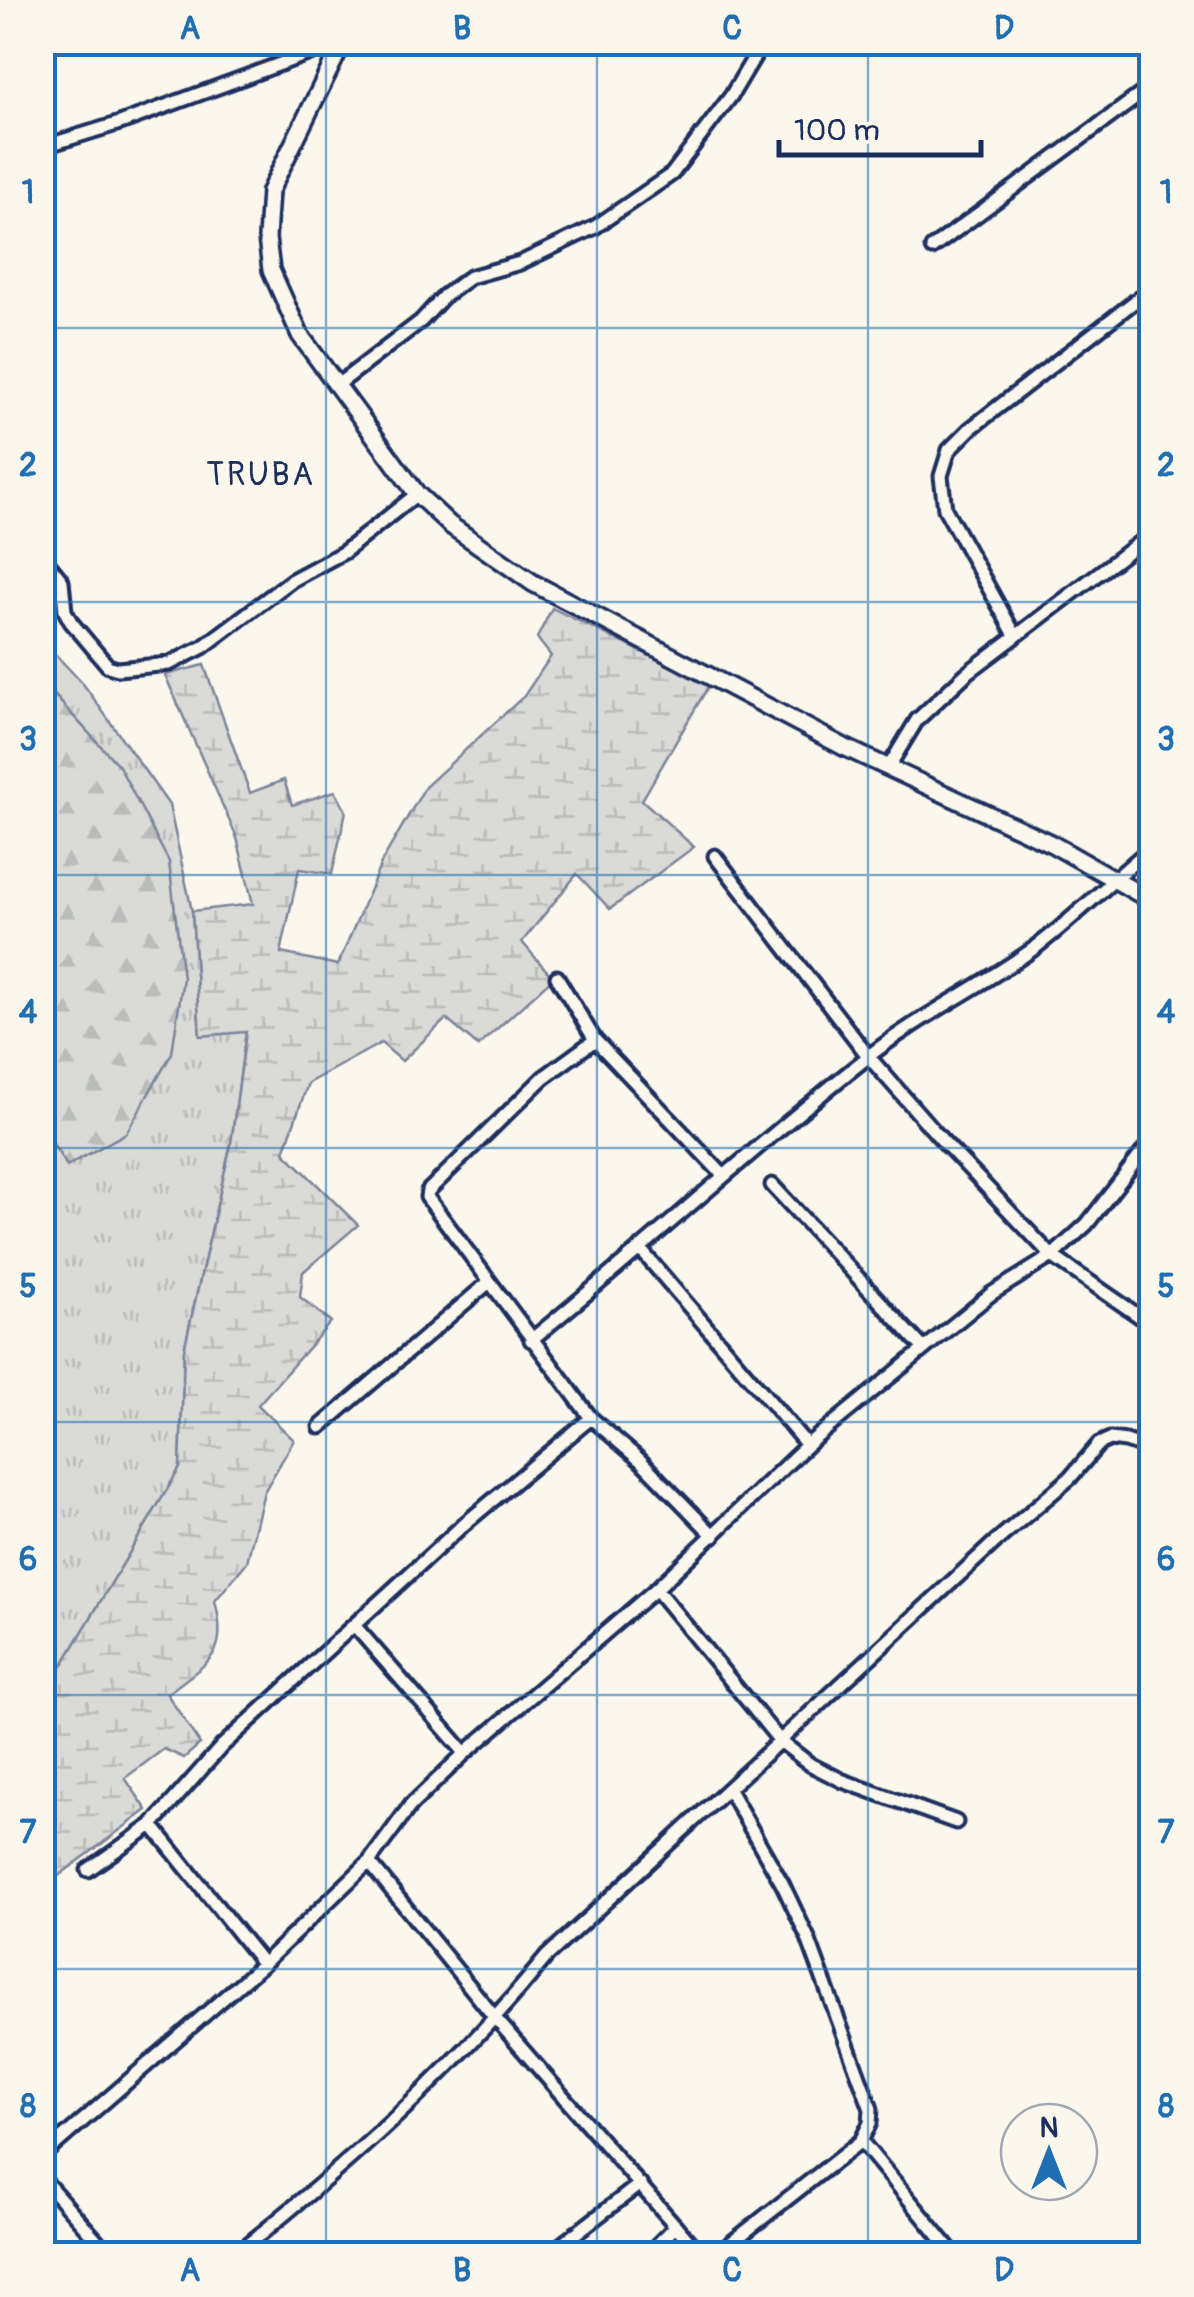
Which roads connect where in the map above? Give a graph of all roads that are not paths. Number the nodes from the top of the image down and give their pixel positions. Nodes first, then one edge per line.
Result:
1 (342, 42) edge
2 (764, 42) edge
3 (1152, 86) edge
4 (42, 147) edge
5 (932, 248) dead end
6 (1152, 288) edge
7 (336, 386) junction
8 (417, 494) junction
9 (1152, 533) edge
10 (42, 556) edge
11 (1015, 635) junction
12 (888, 768) junction
13 (1152, 847) edge
14 (714, 856) dead end
15 (1115, 878) junction
16 (1152, 900) edge
17 (557, 977) dead end
18 (596, 1040) junction
19 (868, 1056) junction
20 (1152, 1140) edge
21 (723, 1175) junction
22 (772, 1185) dead end
23 (641, 1250) junction
24 (1052, 1256) junction
25 (488, 1284) junction
26 (1152, 1326) edge
27 (531, 1340) junction
28 (924, 1348) junction
29 (591, 1418) junction
30 (320, 1427) dead end
31 (808, 1446) junction
32 (1152, 1450) edge
33 (714, 1536) junction
34 (656, 1589) junction
35 (354, 1624) junction
36 (780, 1741) junction
37 (465, 1753) junction
38 (729, 1790) junction
39 (956, 1822) dead end
40 (152, 1826) junction
41 (369, 1862) junction
42 (88, 1870) dead end
43 (263, 1964) junction
44 (496, 2019) junction
45 (861, 2141) junction
46 (42, 2156) edge
47 (42, 2178) edge
48 (640, 2184) junction
49 (676, 2226) junction
50 (110, 2254) edge
51 (236, 2254) edge
52 (550, 2254) edge
53 (648, 2254) edge
54 (700, 2254) edge
55 (718, 2254) edge
56 (954, 2254) edge

1 - 4 street
1 - 7 street
2 - 7 street
3 - 5 street
6 - 11 street
7 - 8 street
8 - 10 street
8 - 12 street
9 - 11 street
11 - 12 street
12 - 15 street
13 - 15 street
14 - 19 street
15 - 16 street
15 - 19 street
17 - 18 street
18 - 21 street
18 - 25 street
19 - 21 street
19 - 24 street
20 - 24 street
21 - 23 street
22 - 28 street
23 - 27 street
23 - 31 street
24 - 26 street
24 - 28 street
25 - 27 street
25 - 30 street
27 - 29 street
28 - 31 street
29 - 33 street
29 - 35 street
31 - 33 street
32 - 36 street
33 - 34 street
34 - 36 street
34 - 37 street
35 - 37 street
35 - 40 street
36 - 38 street
36 - 39 street
37 - 41 street
38 - 44 street
38 - 45 street
40 - 42 street
40 - 43 street
41 - 43 street
41 - 44 street
43 - 46 street
44 - 48 street
44 - 51 street
45 - 55 street
45 - 56 street
47 - 50 street
48 - 49 street
48 - 52 street
49 - 53 street
49 - 54 street

